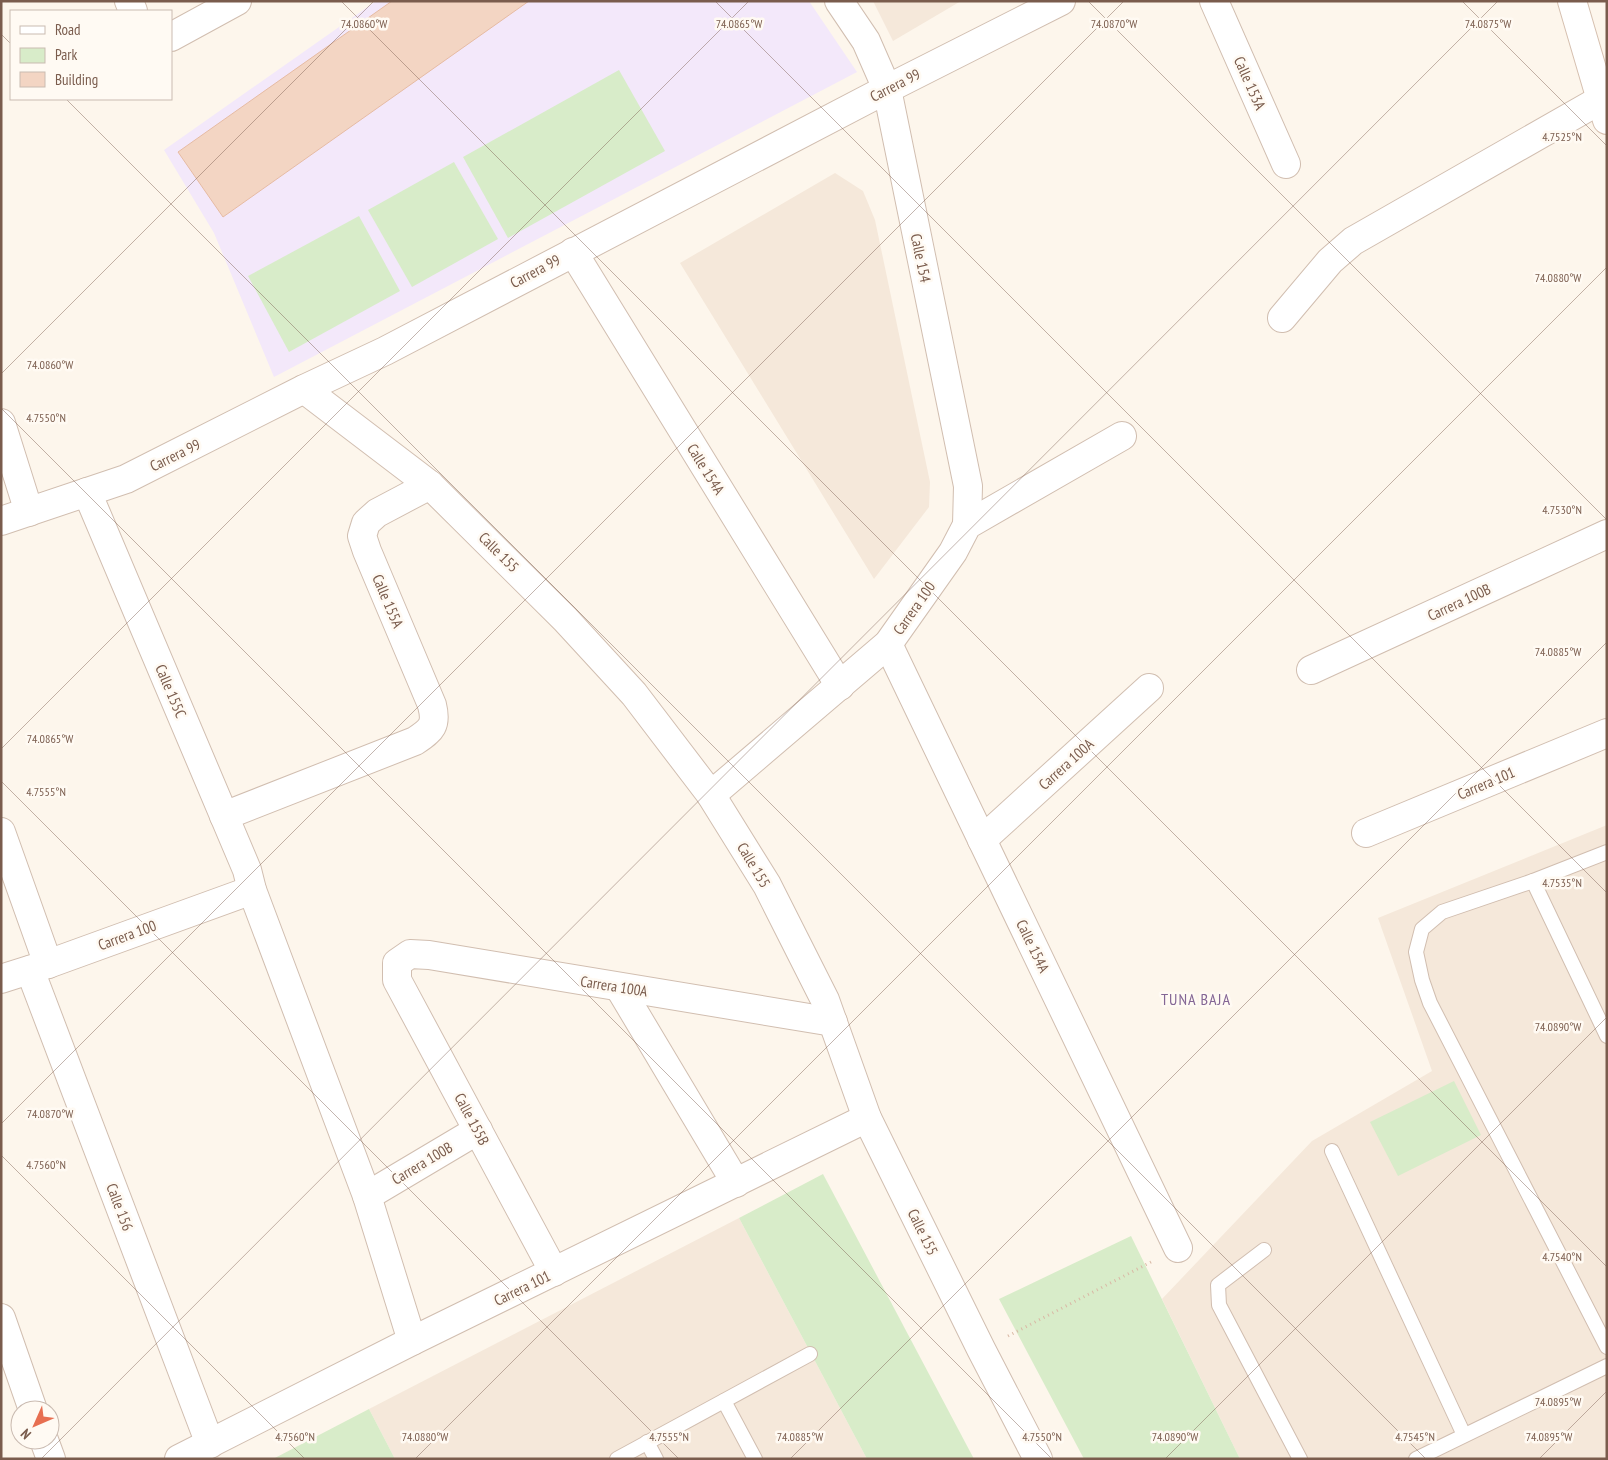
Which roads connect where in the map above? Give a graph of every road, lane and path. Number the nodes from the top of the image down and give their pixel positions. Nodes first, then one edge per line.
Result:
1 (237, 1) edge
2 (839, 1) edge
3 (1061, 1) edge
4 (1214, 1) edge
5 (1572, 1) edge
6 (172, 36) edge
7 (887, 89) junction
8 (1604, 110) edge
9 (1286, 164) dead end
10 (573, 252) junction
11 (1282, 318) dead end
12 (304, 389) junction
13 (1, 423) edge
14 (1122, 436) dead end
15 (430, 485) junction
16 (87, 492) junction
17 (29, 512) junction
18 (1, 521) edge
19 (967, 525) junction
20 (1607, 534) edge
21 (888, 644) junction
22 (1311, 670) dead end
23 (840, 686) junction
24 (1149, 688) dead end
25 (1607, 733) edge
26 (711, 796) junction
27 (224, 816) junction
28 (1, 832) edge
29 (1366, 833) dead end
30 (982, 840) junction
31 (1607, 852) edge
32 (1533, 881) junction
33 (252, 890) junction
34 (397, 963) joint
35 (39, 967) junction
36 (1, 979) edge
37 (619, 987) junction
38 (833, 1022) junction
39 (1607, 1036) edge
40 (867, 1118) junction
41 (478, 1130) junction
42 (1332, 1151) dead end
43 (736, 1183) junction
44 (367, 1196) junction
45 (1178, 1248) joint
46 (1264, 1250) dead end
47 (554, 1272) junction
48 (1, 1318) edge
49 (412, 1341) junction
50 (1607, 1347) edge
51 (981, 1349) junction
52 (810, 1354) dead end
53 (1607, 1366) edge
54 (30, 1400) edge
55 (724, 1401) junction
56 (1464, 1436) junction
57 (648, 1442) junction
58 (210, 1444) junction
59 (179, 1459) edge
60 (617, 1459) edge
61 (656, 1459) edge
62 (756, 1459) edge
63 (1038, 1459) edge
64 (1300, 1459) edge
65 (1416, 1459) edge

1 - 6 street
2 - 7 street, Calle 154
3 - 7 street, Carrera 99
4 - 9 street, Calle 153A
5 - 8 street
7 - 10 street, Carrera 99
7 - 19 street, Calle 154
8 - 11 street
10 - 12 street, Carrera 99
10 - 23 street, Calle 154A
12 - 15 street, Calle 155
12 - 16 street, Carrera 99
13 - 17 street
14 - 19 street
15 - 26 street, Calle 155
15 - 27 street, Calle 155A
16 - 17 street, Carrera 99
16 - 27 street, Calle 155C
17 - 18 street, Carrera 99
19 - 21 street, Carrera 100
20 - 22 street, Carrera 100B
21 - 23 street, Carrera 100
21 - 30 street, Calle 154A
23 - 26 street, Carrera 100
24 - 30 street, Carrera 100A
25 - 29 street, Carrera 101
26 - 38 street, Calle 155
27 - 33 street, Calle 155C
28 - 35 street, Calle 156
30 - 45 street, Calle 154A
31 - 32 lane
32 - 39 lane
32 - 50 lane
33 - 35 street, Carrera 100
33 - 44 street, Calle 155C
34 - 37 street, Carrera 100A
34 - 41 street, Calle 155B
35 - 36 street, Carrera 100
35 - 58 street, Calle 156
37 - 38 street, Carrera 100A
37 - 43 street
38 - 40 street, Calle 155
40 - 43 street, Carrera 101
40 - 51 street, Calle 155
41 - 44 street, Carrera 100B
41 - 47 street, Calle 155B
42 - 56 lane
43 - 47 street, Carrera 101
44 - 49 street, Calle 155C
45 - 51 path
46 - 64 lane
47 - 49 street, Carrera 101
48 - 54 street
49 - 58 street, Carrera 101
51 - 63 street, Calle 155
52 - 55 lane
53 - 56 lane
55 - 57 lane
55 - 62 lane
56 - 65 lane
57 - 60 lane
57 - 61 lane
58 - 59 street, Carrera 101

